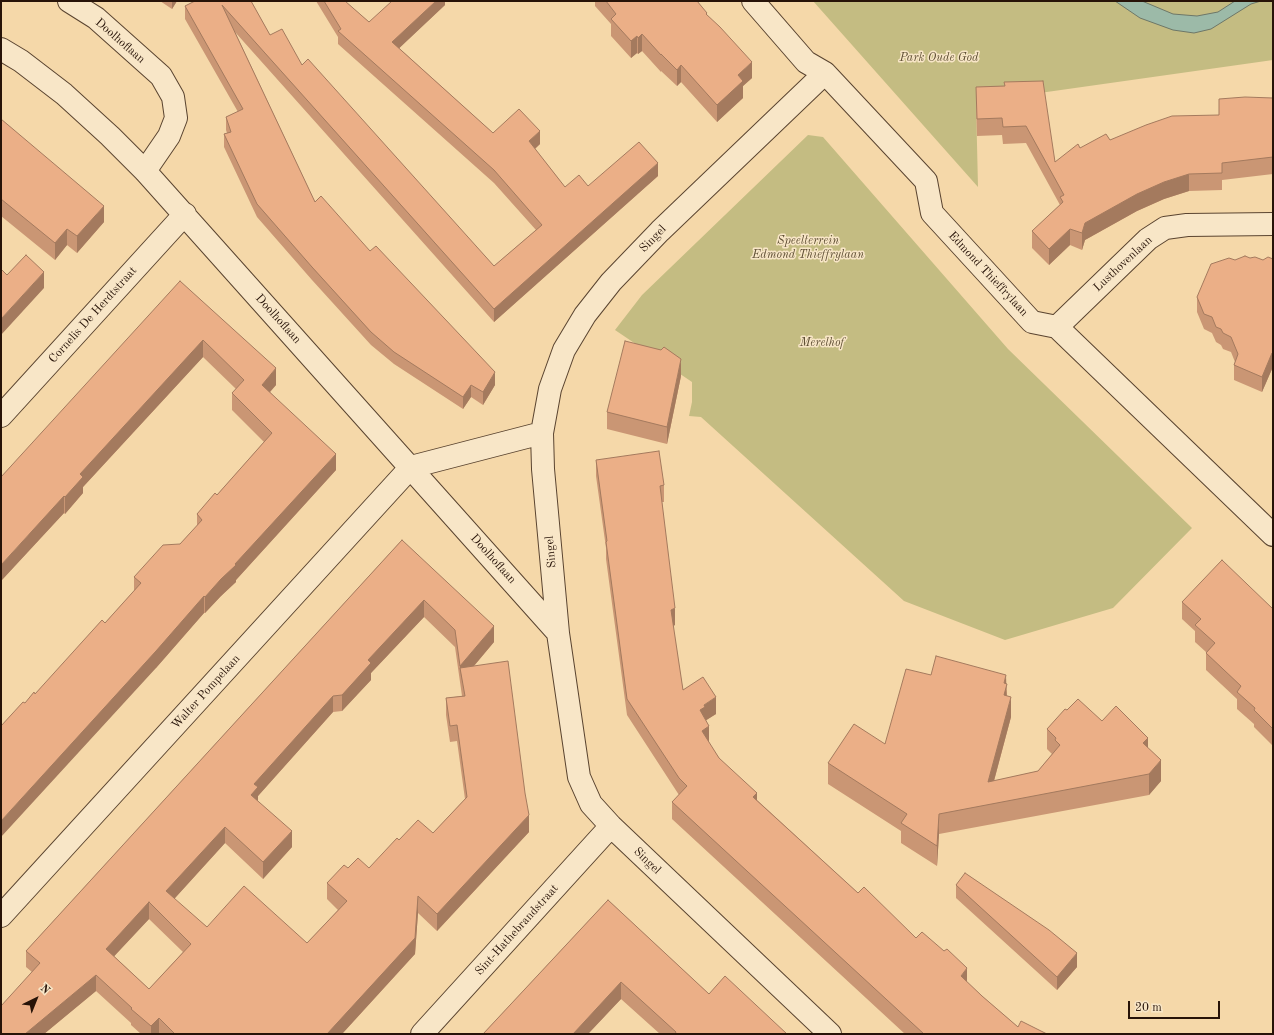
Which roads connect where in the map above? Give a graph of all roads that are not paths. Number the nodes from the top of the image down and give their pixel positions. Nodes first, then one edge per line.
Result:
1 (69, 1) edge
2 (753, 1) edge
3 (1, 49) edge
4 (825, 73) junction
5 (145, 171) junction
6 (185, 214) junction
7 (1273, 224) edge
8 (1057, 327) junction
9 (1, 416) edge
10 (542, 433) junction
11 (411, 467) junction
12 (1273, 535) edge
13 (558, 633) junction
14 (611, 826) junction
15 (1, 916) edge
16 (422, 1034) edge
17 (830, 1034) edge

1 - 5 street, Doolhoflaan
2 - 4 street, Edmond Thieffrylaan
3 - 5 street, Doolhoflaan
4 - 8 street, Edmond Thieffrylaan
4 - 10 street, Singel
5 - 6 street, Doolhoflaan
6 - 9 street, Cornelis De Herdtstraat
6 - 11 street, Doolhoflaan
7 - 8 street, Lusthovenlaan
8 - 12 street
10 - 11 street
10 - 13 street, Singel
11 - 13 street, Doolhoflaan
11 - 15 street, Walter Pompelaan
13 - 14 street, Singel
14 - 16 street, Sint-Hathebrandstraat
14 - 17 street, Singel

